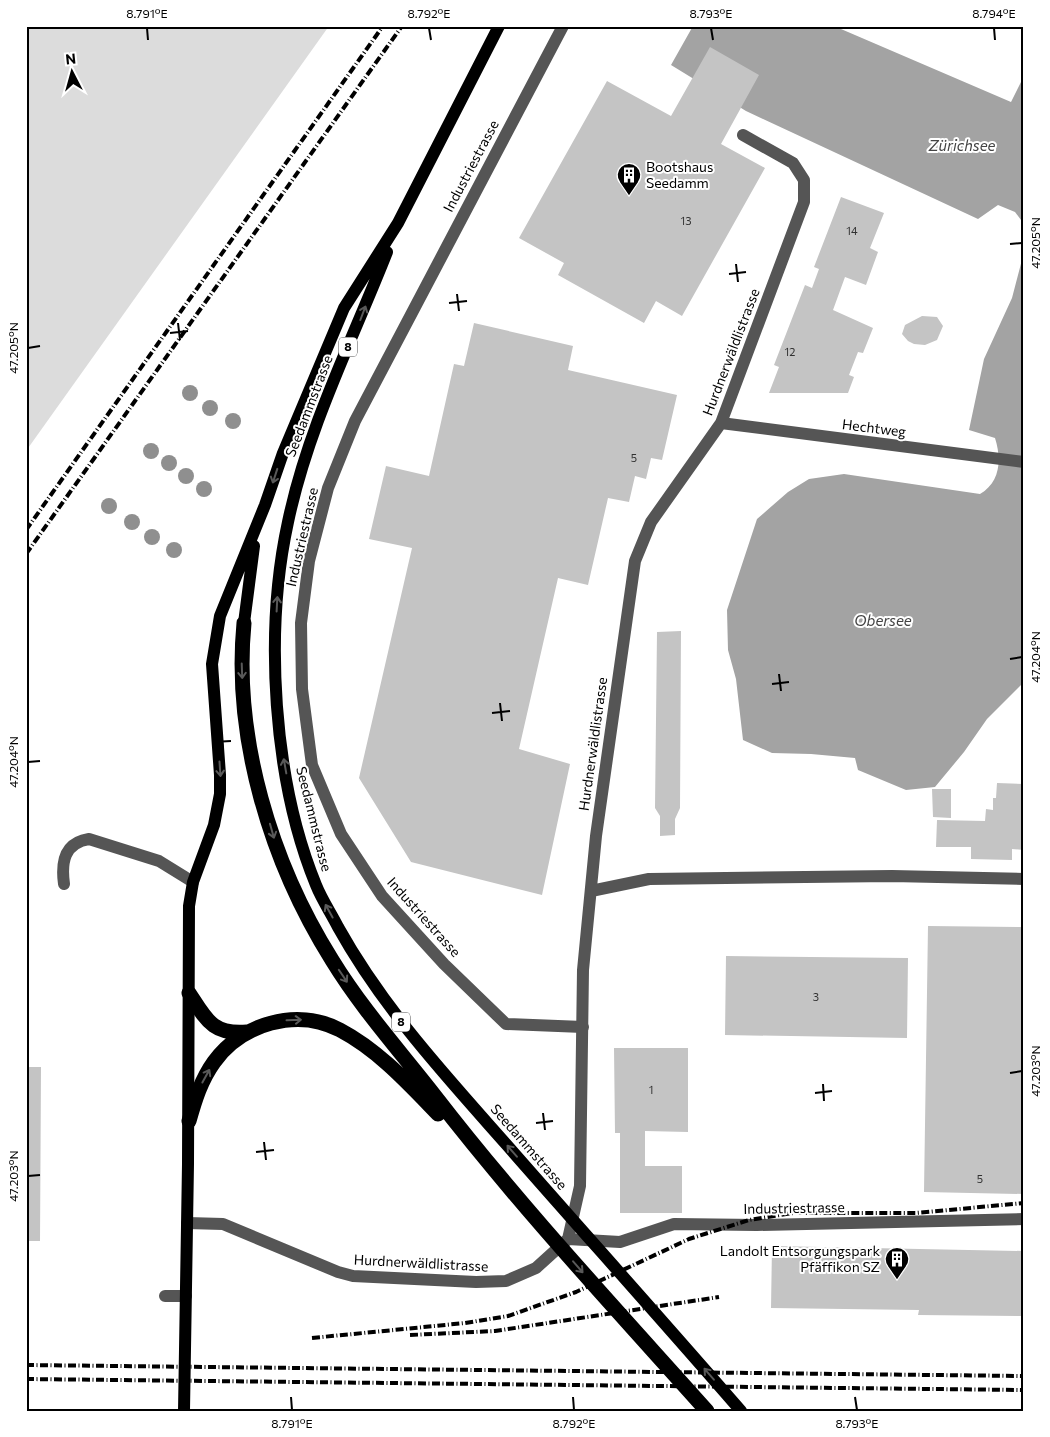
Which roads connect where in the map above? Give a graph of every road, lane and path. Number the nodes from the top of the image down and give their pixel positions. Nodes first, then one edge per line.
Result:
1 (499, 26) edge
2 (563, 26) edge
3 (743, 135) dead end
4 (398, 223) junction
5 (721, 423) junction
6 (1024, 462) edge
7 (266, 505) junction
8 (244, 623) joint
9 (1024, 879) edge
10 (193, 882) junction
11 (64, 884) dead end
12 (591, 891) junction
13 (188, 993) junction
14 (583, 1027) junction
15 (247, 1032) junction
16 (188, 1121) junction
17 (485, 1161) junction
18 (1024, 1219) edge
19 (187, 1223) junction
20 (568, 1239) junction
21 (165, 1296) dead end
22 (186, 1301) junction
23 (184, 1411) edge
24 (707, 1411) edge
25 (741, 1411) edge

1 - 4 main road, Seedammstrasse / 8
2 - 14 street, Industriestrasse
3 - 5 street, Hurdnerwäldlistrasse
4 -> 7 main road, Seedammstrasse / 8
25 -> 4 main road, Seedammstrasse / 8
5 - 6 street, Hechtweg
5 - 12 street, Hurdnerwäldlistrasse
7 - 8 main road
7 -> 10 main road, Seedammstrasse / 8
8 -> 17 highway
9 - 12 street
10 - 11 street
10 - 13 main road, Seedammstrasse / 8
12 - 14 street, Hurdnerwäldlistrasse
13 - 15 highway
13 - 16 main road, Seedammstrasse / 8
14 - 20 street, Hurdnerwäldlistrasse
16 -> 15 highway
15 -> 17 highway
16 - 19 main road, Seedammstrasse / 8
17 -> 24 highway
18 - 20 street, Industriestrasse
19 - 20 street, Hurdnerwäldlistrasse
19 - 22 main road, Seedammstrasse / 8
21 - 22 street
22 - 23 main road, Seedammstrasse / 8

